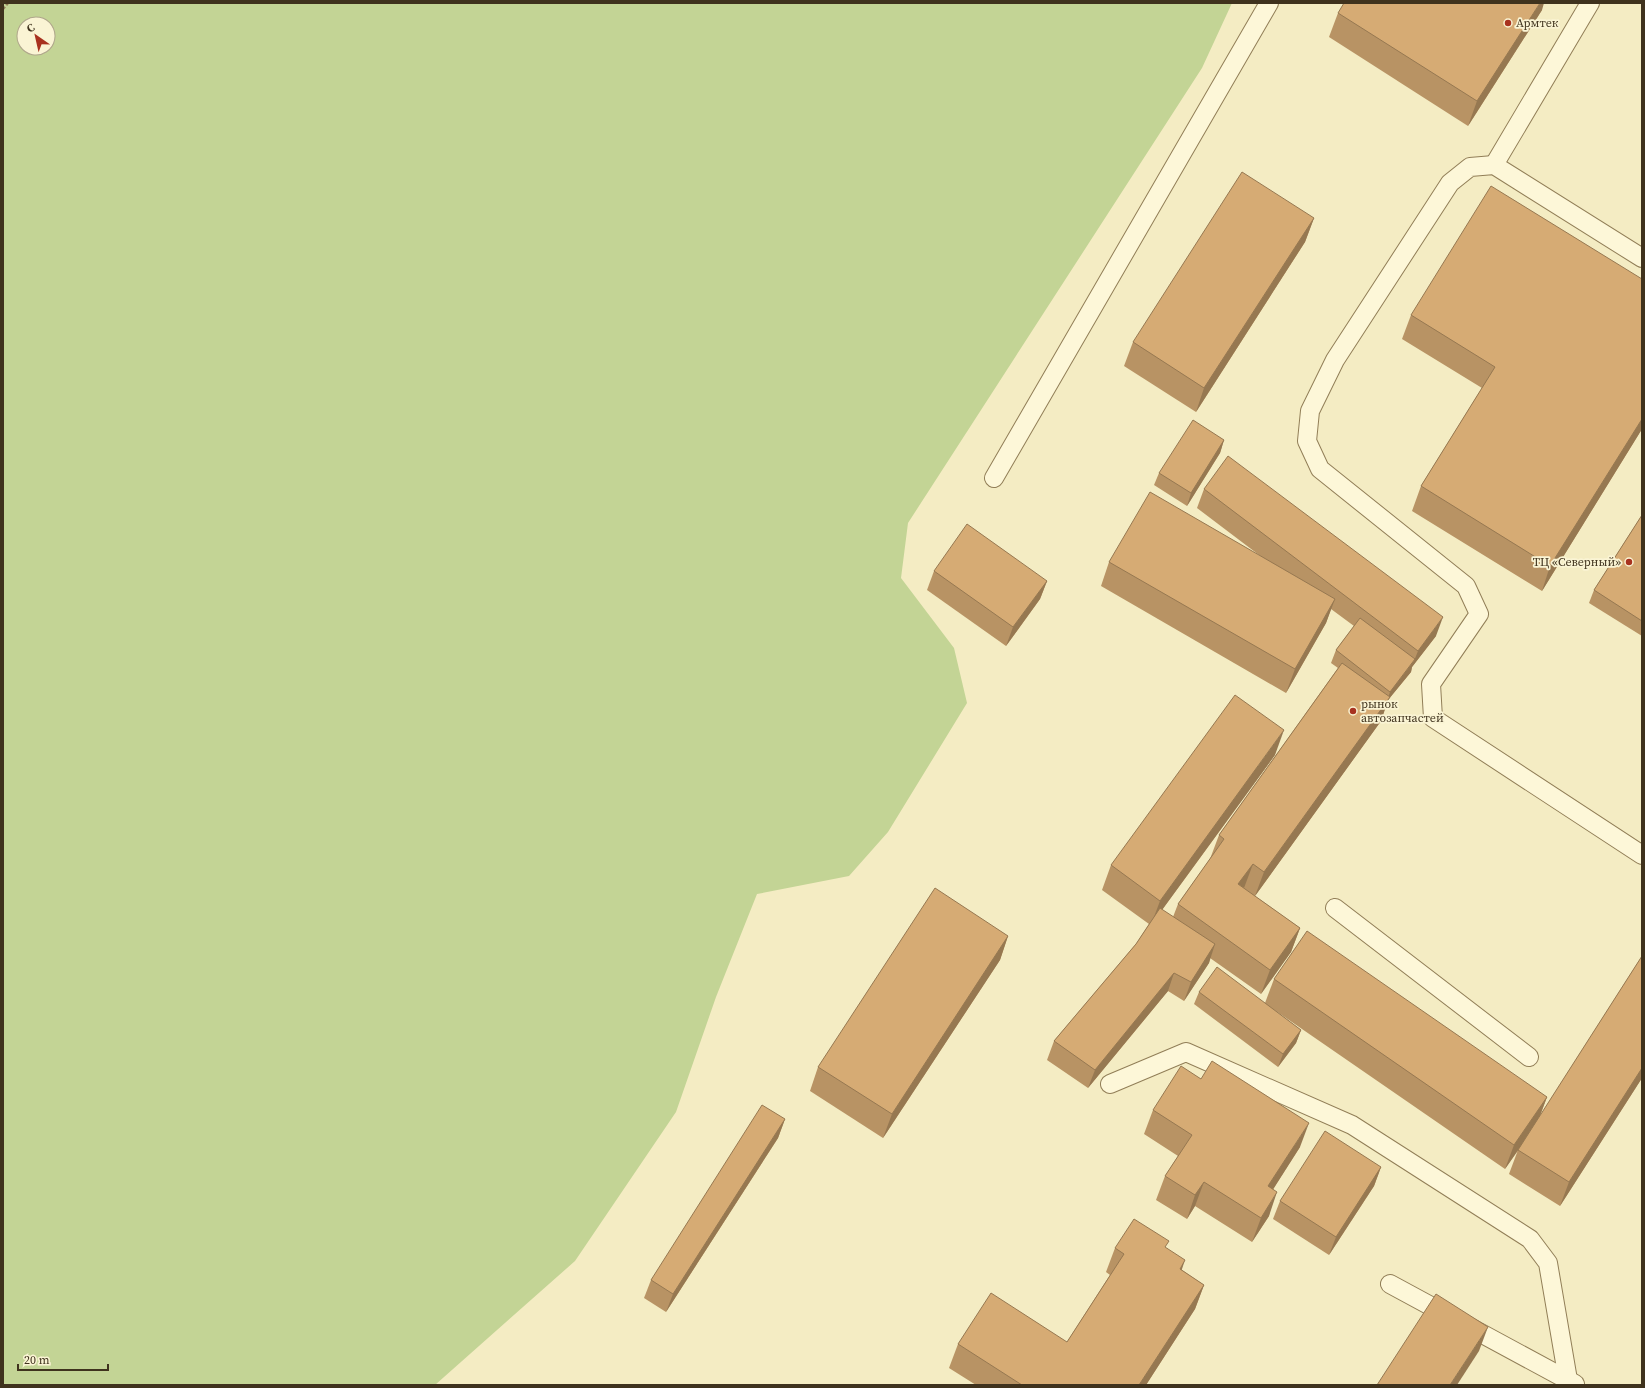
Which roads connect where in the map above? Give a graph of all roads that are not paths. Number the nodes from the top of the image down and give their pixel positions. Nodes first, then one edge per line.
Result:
1 (1270, 3) edge
2 (1590, 3) edge
3 (1494, 165) junction
4 (1642, 258) edge
5 (994, 478) dead end
6 (1642, 855) edge
7 (1335, 908) dead end
8 (1529, 1057) dead end
9 (1110, 1084) dead end
10 (1390, 1284) dead end
11 (1573, 1382) edge

1 - 5 lane
2 - 3 lane
3 - 4 lane
3 - 6 lane
7 - 8 lane
9 - 11 lane
10 - 11 lane

